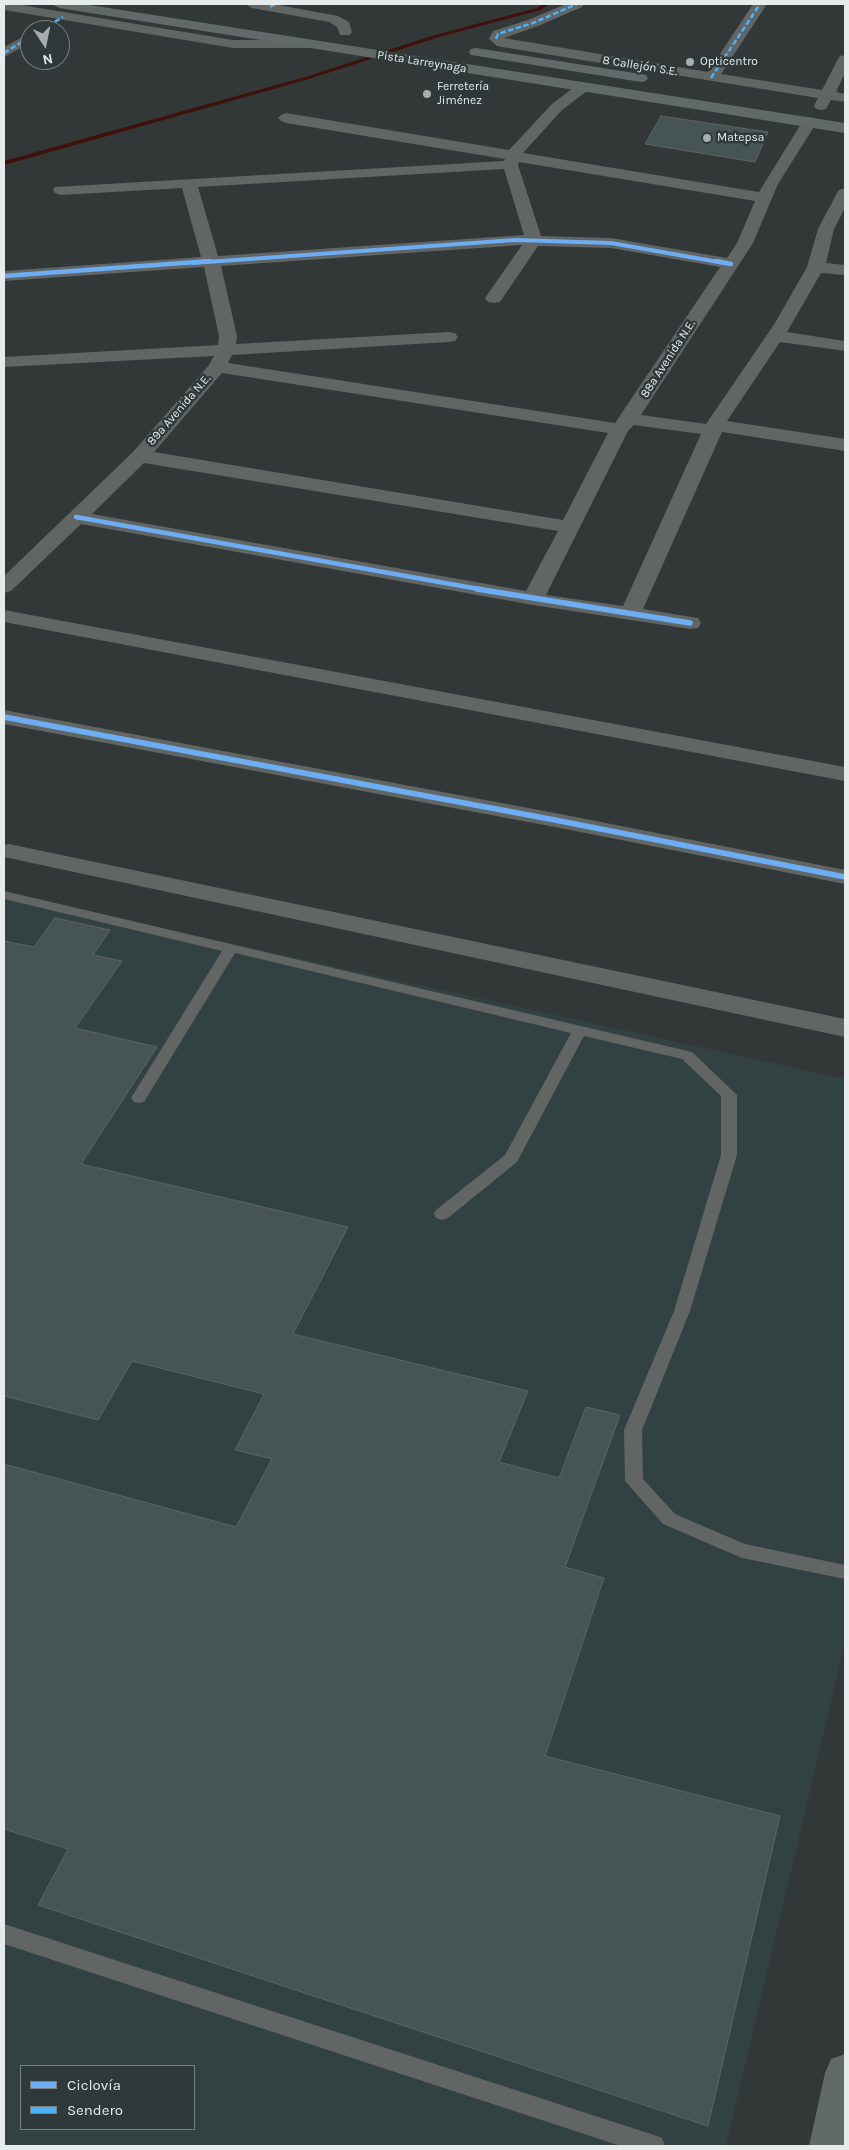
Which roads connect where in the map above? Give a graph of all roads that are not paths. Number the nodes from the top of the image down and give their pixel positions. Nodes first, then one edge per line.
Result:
1 (578, 4) edge
2 (760, 4) edge
3 (272, 5) edge
4 (4, 6) edge
5 (61, 10) edge
6 (250, 10) edge
7 (52, 20) edge
8 (350, 32) junction
9 (20, 44) edge
10 (312, 44) junction
11 (458, 49) dead end
12 (4, 54) edge
13 (580, 57) junction
14 (845, 59) edge
15 (567, 65) junction
16 (484, 72) junction
17 (638, 78) junction
18 (711, 78) junction
19 (582, 88) junction
20 (845, 98) edge
21 (824, 101) junction
22 (845, 110) edge
23 (286, 118) dead end
24 (809, 122) junction
25 (845, 128) edge
26 (512, 161) junction
27 (189, 183) junction
28 (61, 190) dead end
29 (845, 193) edge
30 (764, 198) junction
31 (826, 229) junction
32 (845, 232) edge
33 (534, 240) junction
34 (211, 261) junction
35 (731, 264) junction
36 (816, 267) junction
37 (845, 270) edge
38 (4, 276) edge
39 (494, 298) dead end
40 (775, 336) junction
41 (449, 337) dead end
42 (845, 346) edge
43 (226, 349) junction
44 (4, 362) edge
45 (217, 367) junction
46 (625, 424) junction
47 (714, 428) junction
48 (845, 444) edge
49 (140, 456) junction
50 (76, 517) junction
51 (570, 527) junction
52 (4, 587) edge
53 (533, 599) junction
54 (630, 614) junction
55 (4, 616) edge
56 (690, 623) dead end
57 (4, 716) edge
58 (845, 774) edge
59 (9, 851) dead end
60 (845, 877) edge
61 (4, 895) edge
62 (231, 948) junction
63 (845, 1028) edge
64 (580, 1030) junction
65 (139, 1098) dead end
66 (442, 1214) dead end
67 (845, 1572) edge
68 (4, 1934) edge
69 (845, 2073) edge
70 (654, 2146) edge
71 (830, 2146) edge

1 - 13 street, 8 Callejón S.E.
2 - 18 street
3 - 6 street
3 - 8 street
4 - 5 street
5 - 7 street
5 - 10 street
6 - 8 main road
8 - 10 main road
9 - 12 street
10 - 16 main road, Pista Larreynaga
11 - 15 main road, Pista Larreynaga
13 - 15 main road
13 - 18 street, 8 Callejón S.E.
14 - 21 street
15 - 17 main road, Pista Larreynaga
16 - 17 main road
16 - 19 main road, Pista Larreynaga
17 - 21 main road, Pista Larreynaga
18 - 21 street, 8 Callejón S.E.
19 - 24 main road, Pista Larreynaga
19 - 26 street
20 - 21 street, 8 Callejón S.E.
21 - 22 main road, Pista Larreynaga
23 - 26 street
24 - 25 main road, Pista Larreynaga
24 - 30 street, 88a Avenida N.E.
26 - 27 street
26 - 30 street
26 - 33 street
27 - 28 street
27 - 34 street, 89a Avenida N.E.
29 - 31 street
30 - 35 street, 88a Avenida N.E.
31 - 32 street
31 - 36 street
33 - 34 street
33 - 35 street
33 - 39 street
34 - 38 street
34 - 43 street, 89a Avenida N.E.
35 - 46 street, 88a Avenida N.E.
36 - 37 street
36 - 40 street
40 - 42 street
40 - 47 street
41 - 43 street
43 - 44 street
43 - 45 street, 89a Avenida N.E.
45 - 46 street
45 - 49 street, 89a Avenida N.E.
46 - 47 street
46 - 51 street, 88a Avenida N.E.
47 - 48 street
47 - 54 street
49 - 50 street, 89a Avenida N.E.
49 - 51 street
50 - 52 street, 89a Avenida N.E.
50 - 53 street
51 - 53 street, 88a Avenida N.E.
53 - 54 street
54 - 56 street
55 - 58 street
57 - 60 street
59 - 63 street
61 - 62 lane
62 - 64 lane
62 - 65 lane
64 - 66 lane
64 - 67 lane
68 - 70 lane
69 - 71 main road

